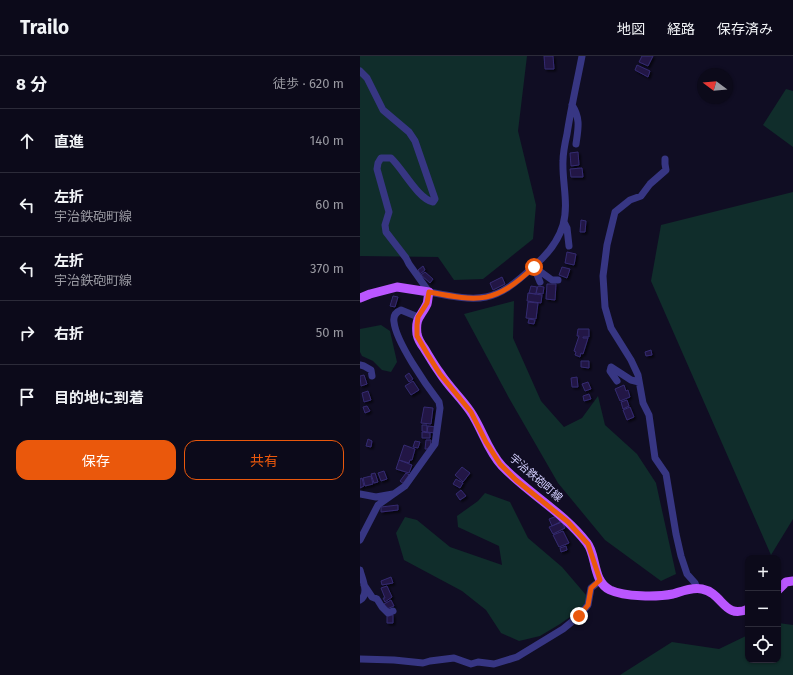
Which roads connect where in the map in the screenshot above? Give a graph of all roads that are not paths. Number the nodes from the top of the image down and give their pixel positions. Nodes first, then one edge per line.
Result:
1 (582, 56) edge
2 (360, 71) edge
3 (572, 105) junction
4 (576, 144) dead end
5 (665, 159) dead end
6 (564, 222) junction
7 (569, 246) dead end
8 (534, 267) junction
9 (558, 280) dead end
10 (540, 282) dead end
11 (429, 292) junction
12 (360, 298) edge
13 (418, 317) junction
14 (360, 365) edge
15 (372, 376) dead end
16 (617, 381) dead end
17 (639, 382) junction
18 (360, 494) edge
19 (395, 494) junction
20 (360, 540) edge
21 (360, 570) edge
22 (600, 580) junction
23 (793, 580) edge
24 (364, 585) junction
25 (781, 587) edge
26 (697, 588) junction
27 (360, 600) edge
28 (745, 610) edge
29 (393, 611) dead end
30 (360, 659) edge

1 - 3 street
2 - 11 street
3 - 4 street
3 - 6 street
5 - 17 street
6 - 7 street
6 - 8 street
8 - 9 street
8 - 10 street
8 - 11 street
11 - 12 main road
11 - 13 main road, 宇治鉄砲町線
13 - 19 street
13 - 22 main road, 宇治鉄砲町線
14 - 15 street
16 - 17 street
17 - 26 street
18 - 19 street
19 - 20 street
21 - 24 street
22 - 26 main road
22 - 30 street
23 - 25 main road
24 - 27 street
24 - 29 street
26 - 28 main road

